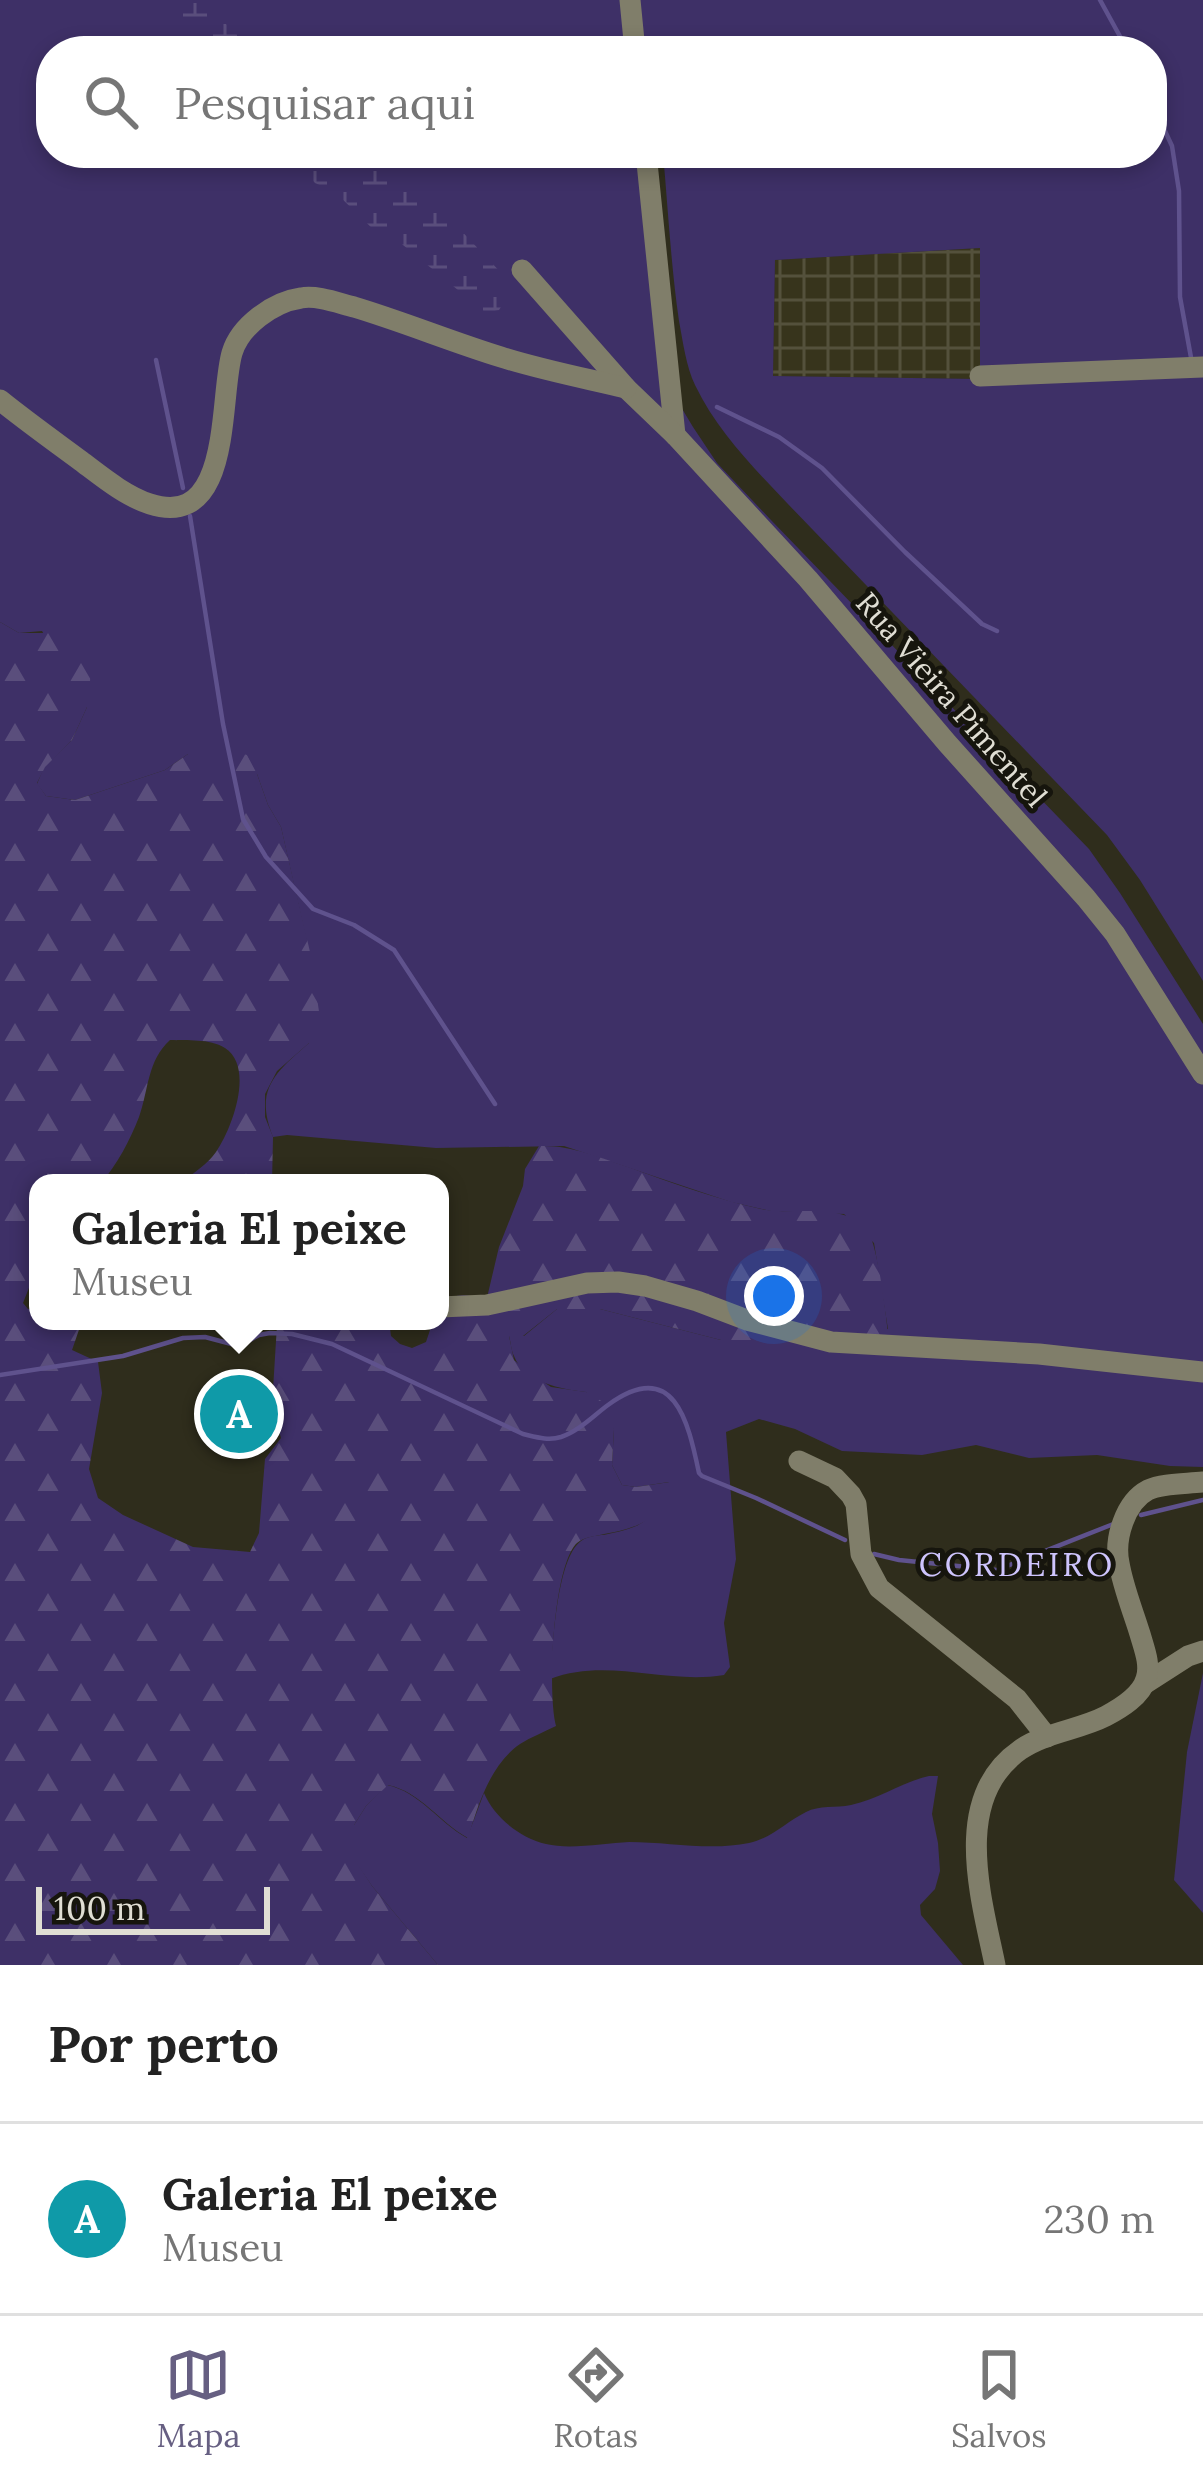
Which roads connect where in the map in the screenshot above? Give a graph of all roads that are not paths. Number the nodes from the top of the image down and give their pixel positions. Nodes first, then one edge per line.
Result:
1 (630, 0) edge
2 (634, 36) edge
3 (648, 168) edge
4 (522, 270) dead end
5 (1203, 367) edge
6 (980, 376) dead end
7 (626, 388) junction
8 (0, 400) edge
9 (675, 435) junction
10 (1203, 1074) edge
11 (449, 1306) edge
12 (1203, 1372) edge
13 (799, 1461) dead end
14 (1203, 1482) edge
15 (1203, 1651) edge
16 (1146, 1683) junction
17 (1047, 1737) junction
18 (995, 1965) edge

1 - 2 street
3 - 9 street
4 - 7 street, Rua Vieira Pimentel
5 - 6 street
7 - 8 street
7 - 9 street, Rua Vieira Pimentel
9 - 10 street, Rua Vieira Pimentel
11 - 12 street
13 - 17 street
14 - 16 street
15 - 16 street
16 - 17 street
17 - 18 street

